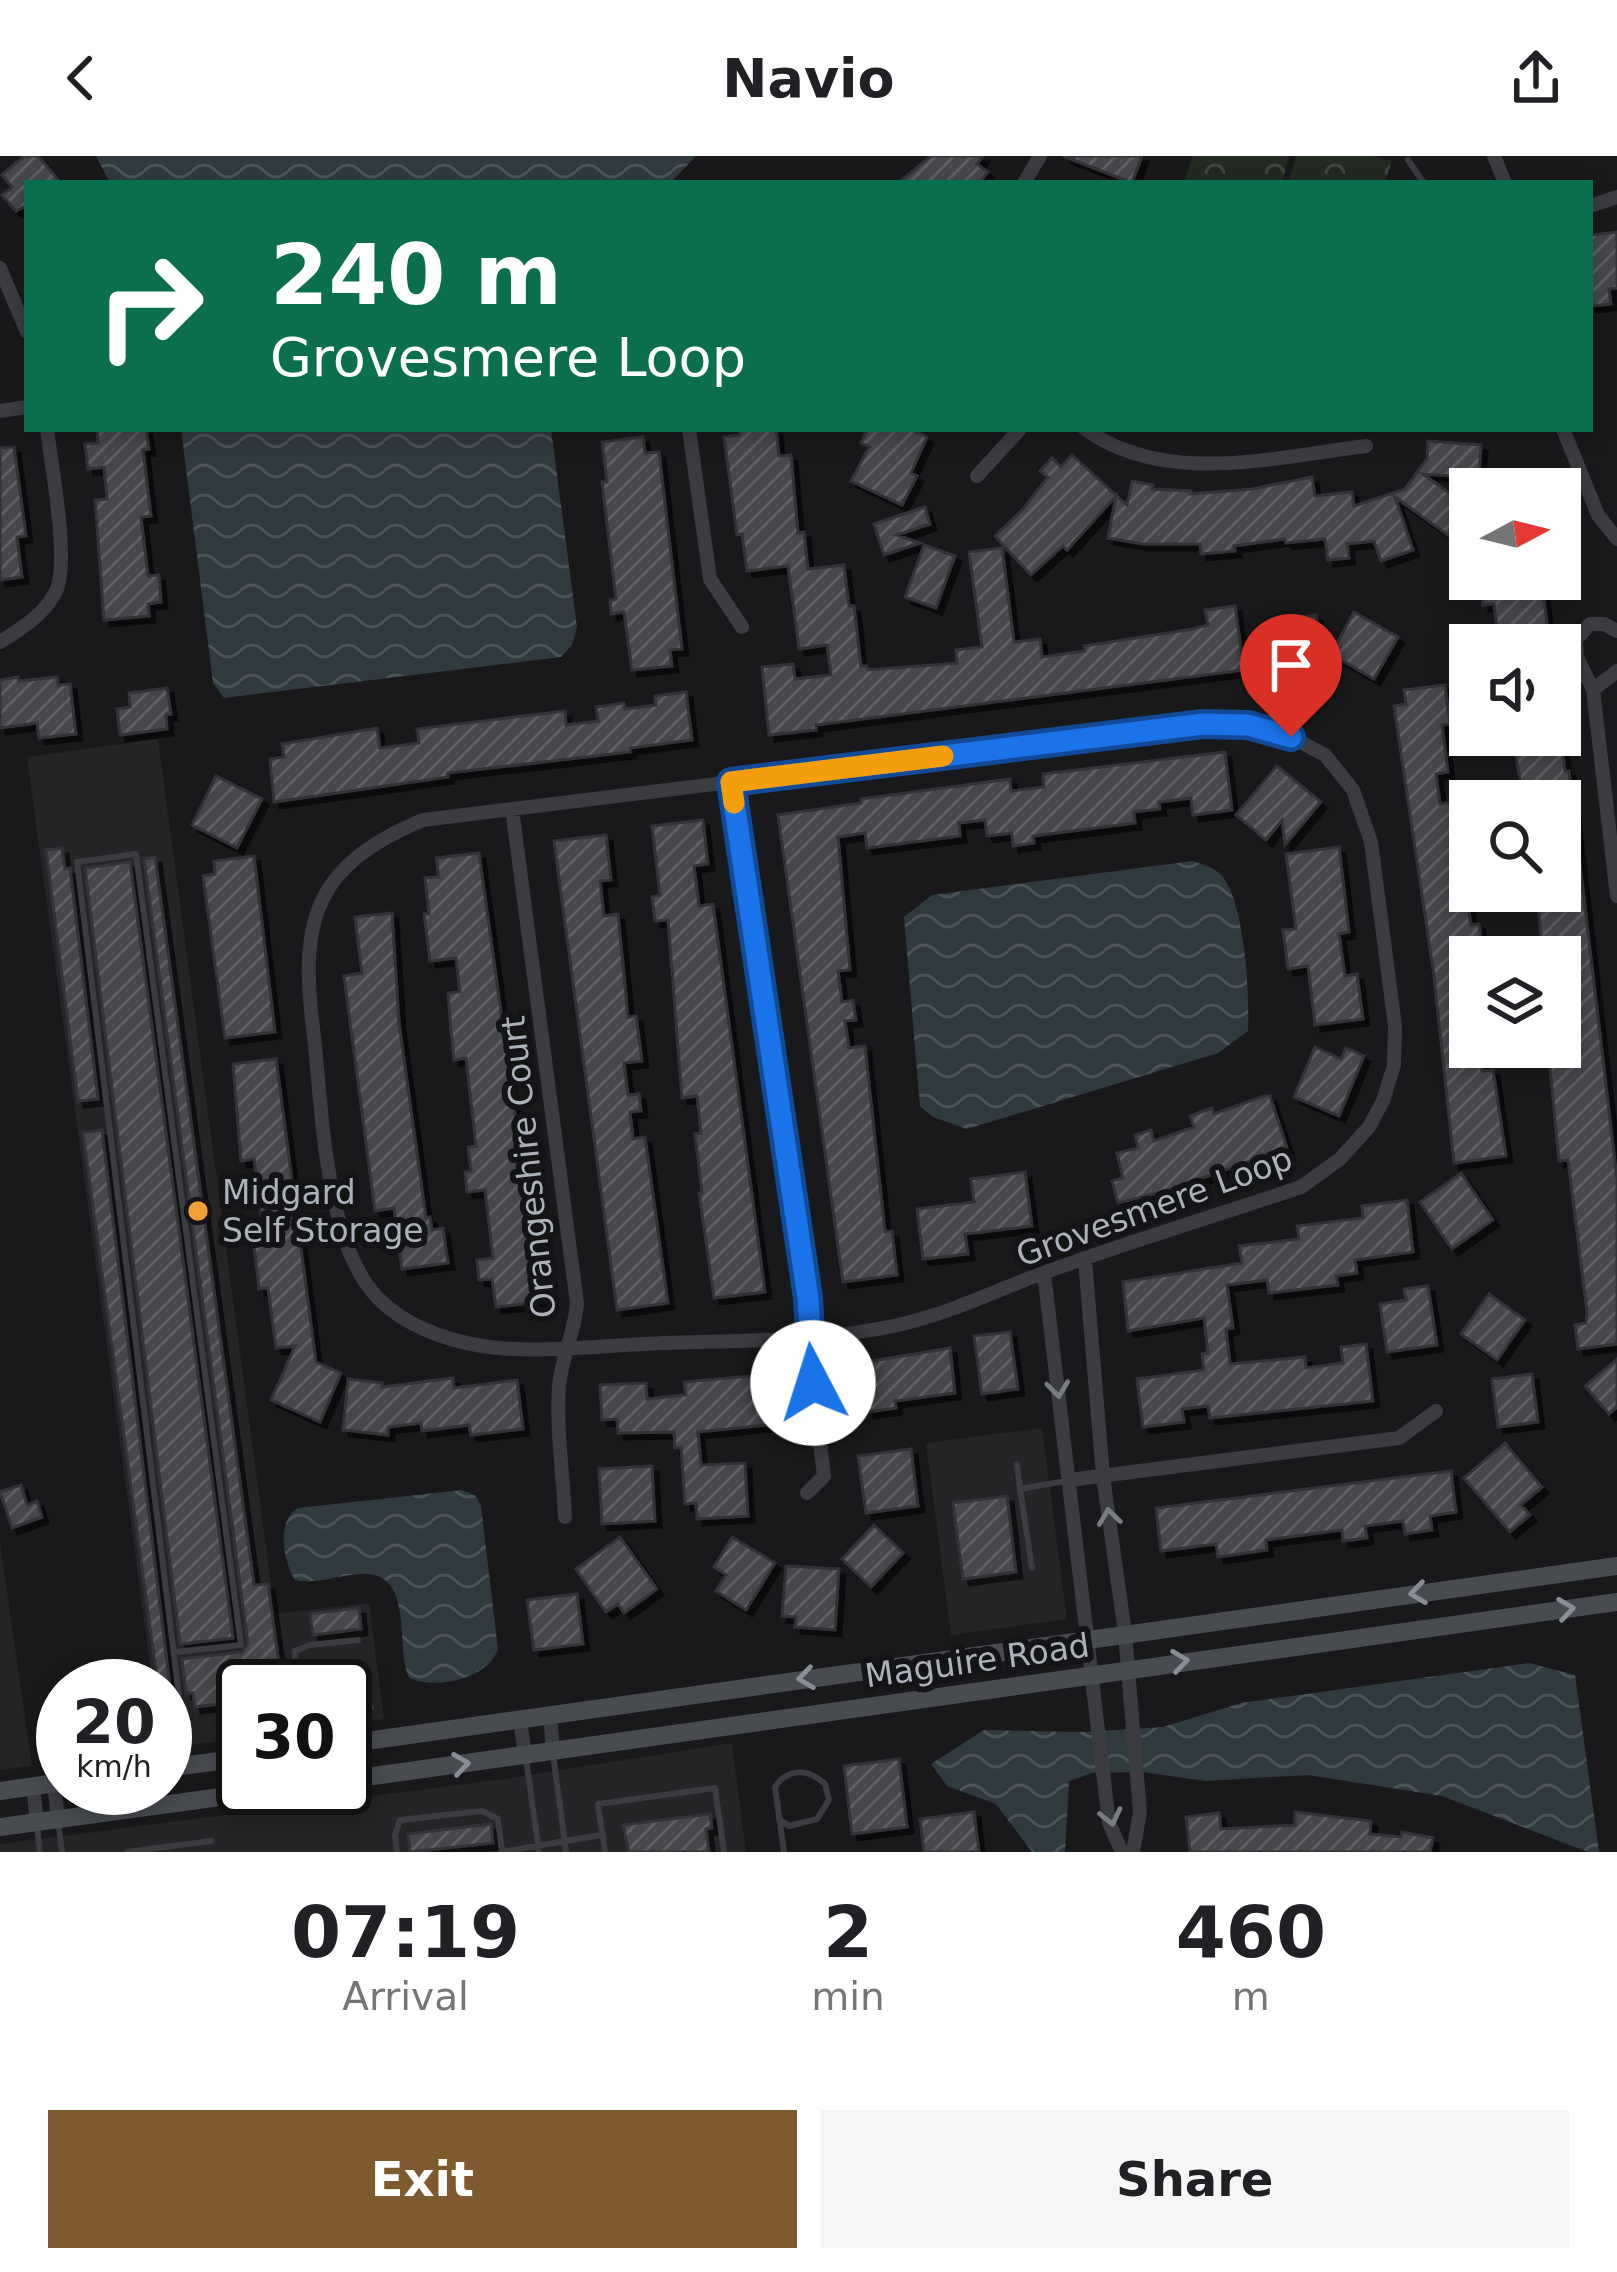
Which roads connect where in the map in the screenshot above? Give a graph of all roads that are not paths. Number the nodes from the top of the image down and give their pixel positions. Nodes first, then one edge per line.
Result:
1 (1408, 160) dead end
2 (1422, 180) edge
3 (0, 268) edge
4 (24, 325) edge
5 (46, 432) edge
6 (688, 432) edge
7 (1017, 432) edge
8 (1092, 432) edge
9 (1564, 432) edge
10 (1366, 446) dead end
11 (977, 476) dead end
12 (1617, 539) edge
13 (742, 627) dead end
14 (1617, 631) edge
15 (0, 642) edge
16 (1617, 671) edge
17 (1593, 690) junction
18 (731, 782) junction
19 (512, 809) junction
20 (1617, 896) edge
21 (1085, 1260) junction
22 (1044, 1273) junction
23 (807, 1336) junction
24 (566, 1347) junction
25 (1436, 1411) dead end
26 (1017, 1464) dead end
27 (1103, 1476) junction
28 (1069, 1480) junction
29 (1020, 1489) junction
30 (808, 1493) dead end
31 (565, 1517) dead end
32 (1617, 1567) edge
33 (1032, 1568) dead end
34 (1617, 1602) edge
35 (1125, 1633) junction
36 (1088, 1637) junction
37 (358, 1640) dead end
38 (175, 1652) junction
39 (176, 1659) edge
40 (296, 1659) edge
41 (1127, 1669) junction
42 (1090, 1674) junction
43 (550, 1716) junction
44 (520, 1720) junction
45 (372, 1736) edge
46 (553, 1751) junction
47 (525, 1755) junction
48 (372, 1776) edge
49 (33, 1786) junction
50 (36, 1786) edge
51 (0, 1791) edge
52 (216, 1798) edge
53 (58, 1815) edge
54 (58, 1819) junction
55 (779, 1820) junction
56 (37, 1822) junction
57 (0, 1827) edge
58 (602, 1835) junction
59 (565, 1840) junction
60 (211, 1841) dead end
61 (538, 1848) edge
62 (40, 1852) edge
63 (62, 1852) edge
64 (127, 1852) edge
65 (397, 1852) edge
66 (500, 1852) edge
67 (566, 1852) edge
68 (605, 1852) edge
69 (724, 1852) edge
70 (784, 1852) edge
71 (1123, 1852) edge
72 (1132, 1852) edge

1 - 2 lane
3 - 4 street
5 - 15 street
6 - 13 street
7 - 11 street
8 - 10 street
9 - 12 street
14 - 17 street
16 - 17 street
17 - 20 street
18 - 19 street, Grovesmere Loop
18 - 21 street, Grovesmere Loop
18 - 23 street
19 - 24 street, Orangeshire Court
19 - 24 street, Grovesmere Loop
21 - 22 street, Grovesmere Loop
21 - 27 street
22 - 23 street, Grovesmere Loop
22 -> 28 street
23 - 24 street, Grovesmere Loop
23 - 30 street
24 - 31 street, Orangeshire Court
25 - 27 street
26 - 29 lane
27 - 28 street
35 -> 27 street
28 - 29 lane
28 - 36 street
29 - 33 lane
32 -> 35 main road, Maguire Road
41 -> 34 main road, Maguire Road
35 - 36 main road, Maguire Road
35 - 41 street
36 - 42 street
36 -> 43 main road, Maguire Road
37 - 40 lane
38 - 38 lane
38 - 39 lane
41 - 42 main road, Maguire Road
41 - 72 street
42 - 46 main road, Maguire Road
42 -> 71 street
43 - 44 main road, Maguire Road
43 - 46 street
44 - 45 main road, Maguire Road
44 - 47 street
46 - 47 main road, Maguire Road
46 - 59 lane
48 -> 47 main road, Maguire Road
47 - 61 lane
49 - 50 main road
49 - 51 main road
49 - 56 street
52 - 54 main road
53 - 54 street
54 - 56 main road
54 - 63 lane
55 - 55 lane
55 - 70 lane
56 - 57 main road
56 - 62 lane
58 - 59 lane
58 - 68 lane
58 - 69 lane
59 - 61 lane
59 - 67 lane
60 - 64 lane
61 - 66 lane
65 - 66 lane

